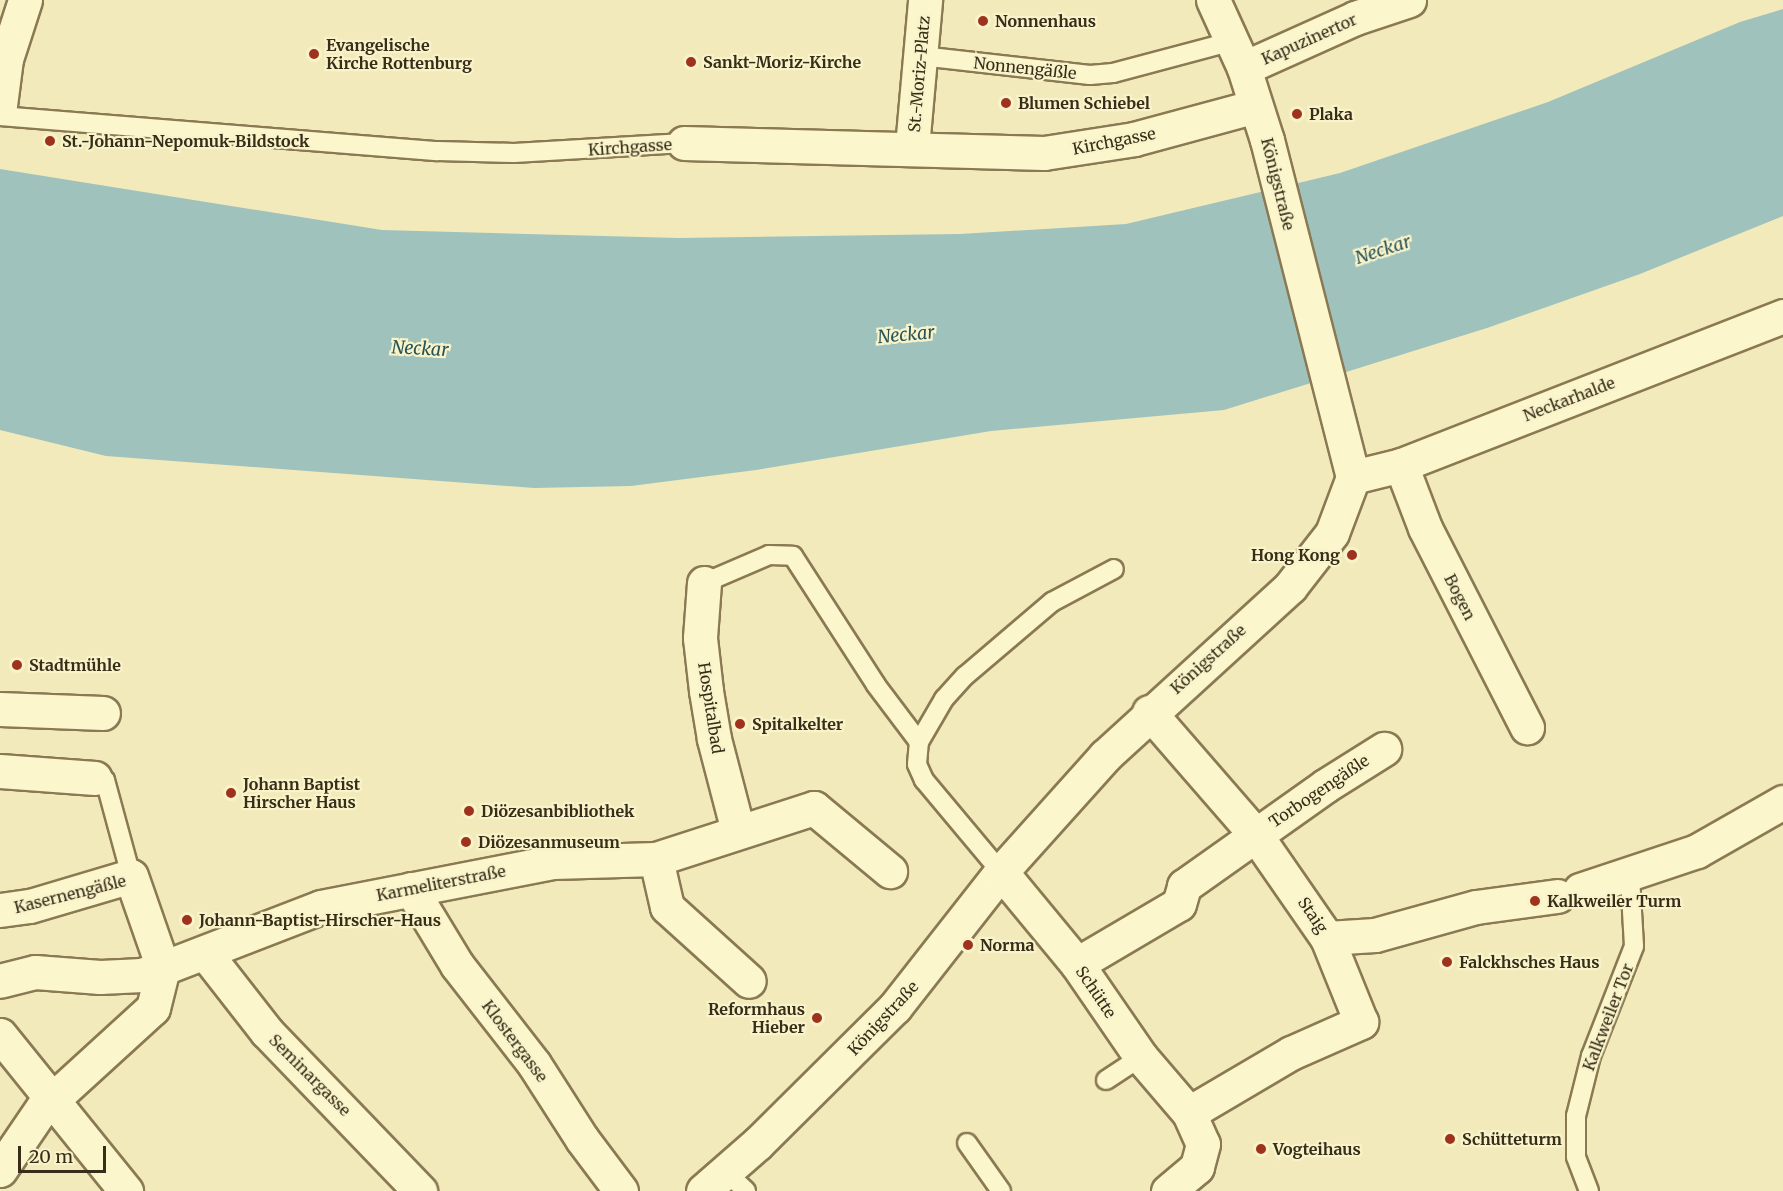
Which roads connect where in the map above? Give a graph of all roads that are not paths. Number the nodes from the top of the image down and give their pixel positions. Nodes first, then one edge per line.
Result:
1 (25, 0) edge
2 (925, 0) edge
3 (1213, 0) edge
4 (1409, 0) edge
5 (1353, 9) edge
6 (1238, 55) junction
7 (921, 56) junction
8 (3, 58) edge
9 (0, 105) edge
10 (1256, 106) junction
11 (0, 116) edge
12 (684, 143) joint
13 (912, 147) junction
14 (1783, 316) edge
15 (1401, 465) junction
16 (1353, 477) junction
17 (1114, 569) dead end
18 (704, 583) joint
19 (0, 709) edge
20 (1149, 712) junction
21 (103, 713) dead end
22 (1527, 727) dead end
23 (919, 742) junction
24 (1384, 749) dead end
25 (0, 771) edge
26 (100, 779) joint
27 (1783, 802) edge
28 (749, 829) junction
29 (1255, 834) junction
30 (656, 859) junction
31 (890, 871) dead end
32 (1001, 872) junction
33 (131, 876) junction
34 (1623, 878) junction
35 (411, 889) junction
36 (0, 910) edge
37 (1327, 938) junction
38 (206, 954) junction
39 (1077, 964) junction
40 (163, 968) junction
41 (0, 981) edge
42 (749, 981) dead end
43 (0, 1035) edge
44 (1141, 1057) junction
45 (1106, 1080) dead end
46 (50, 1100) junction
47 (1189, 1113) junction
48 (967, 1143) dead end
49 (0, 1170) edge
50 (725, 1185) edge
51 (126, 1191) edge
52 (420, 1191) edge
53 (621, 1191) edge
54 (1001, 1191) edge
55 (1168, 1191) edge
56 (1589, 1191) edge

1 - 8 street
2 - 7 street, St.-Moriz-Platz
3 - 6 street, Königstraße
4 - 5 street, Kapuzinertor
5 - 6 street, Kapuzinertor
6 - 7 lane, Nonnengäßle
6 - 10 street, Königstraße
7 - 13 street, St.-Moriz-Platz
8 - 9 street
10 - 13 street, Kirchgasse
10 - 16 street, Königstraße
11 - 12 lane, Kirchgasse
12 - 13 street, Kirchgasse
14 - 15 street, Neckarhalde
15 - 16 street, Neckarhalde
15 - 22 street, Bogen
16 - 20 street, Königstraße
17 - 23 lane
18 - 23 lane
18 - 28 street, Hospitalbad
19 - 21 street
20 - 29 street, Staig
20 - 32 street, Königstraße
23 - 32 lane
24 - 29 street, Torbogengäßle
25 - 26 street
26 - 33 lane
27 - 34 street, Staig
28 - 30 street, Karmeliterstraße
28 - 31 street, Karmeliterstraße
29 - 37 street, Staig
29 - 39 street, Torbogengäßle
30 - 35 street, Karmeliterstraße
30 - 42 street
32 - 39 street, Schütte
32 - 50 street, Königstraße
33 - 36 street, Kasernengäßle
33 - 40 street, Kasernengäßle
34 - 37 street, Staig
34 - 56 lane, Kalkweiler Tor
35 - 38 street, Karmeliterstraße
35 - 53 street, Klostergasse
37 - 47 street
38 - 40 street, Karmeliterstraße
38 - 52 street, Seminargasse
39 - 44 street, Schütte
40 - 41 street
40 - 46 street
43 - 46 street
44 - 45 lane
44 - 47 street, Schütte
46 - 49 street
46 - 51 street
47 - 55 street, Schütte
48 - 54 lane

